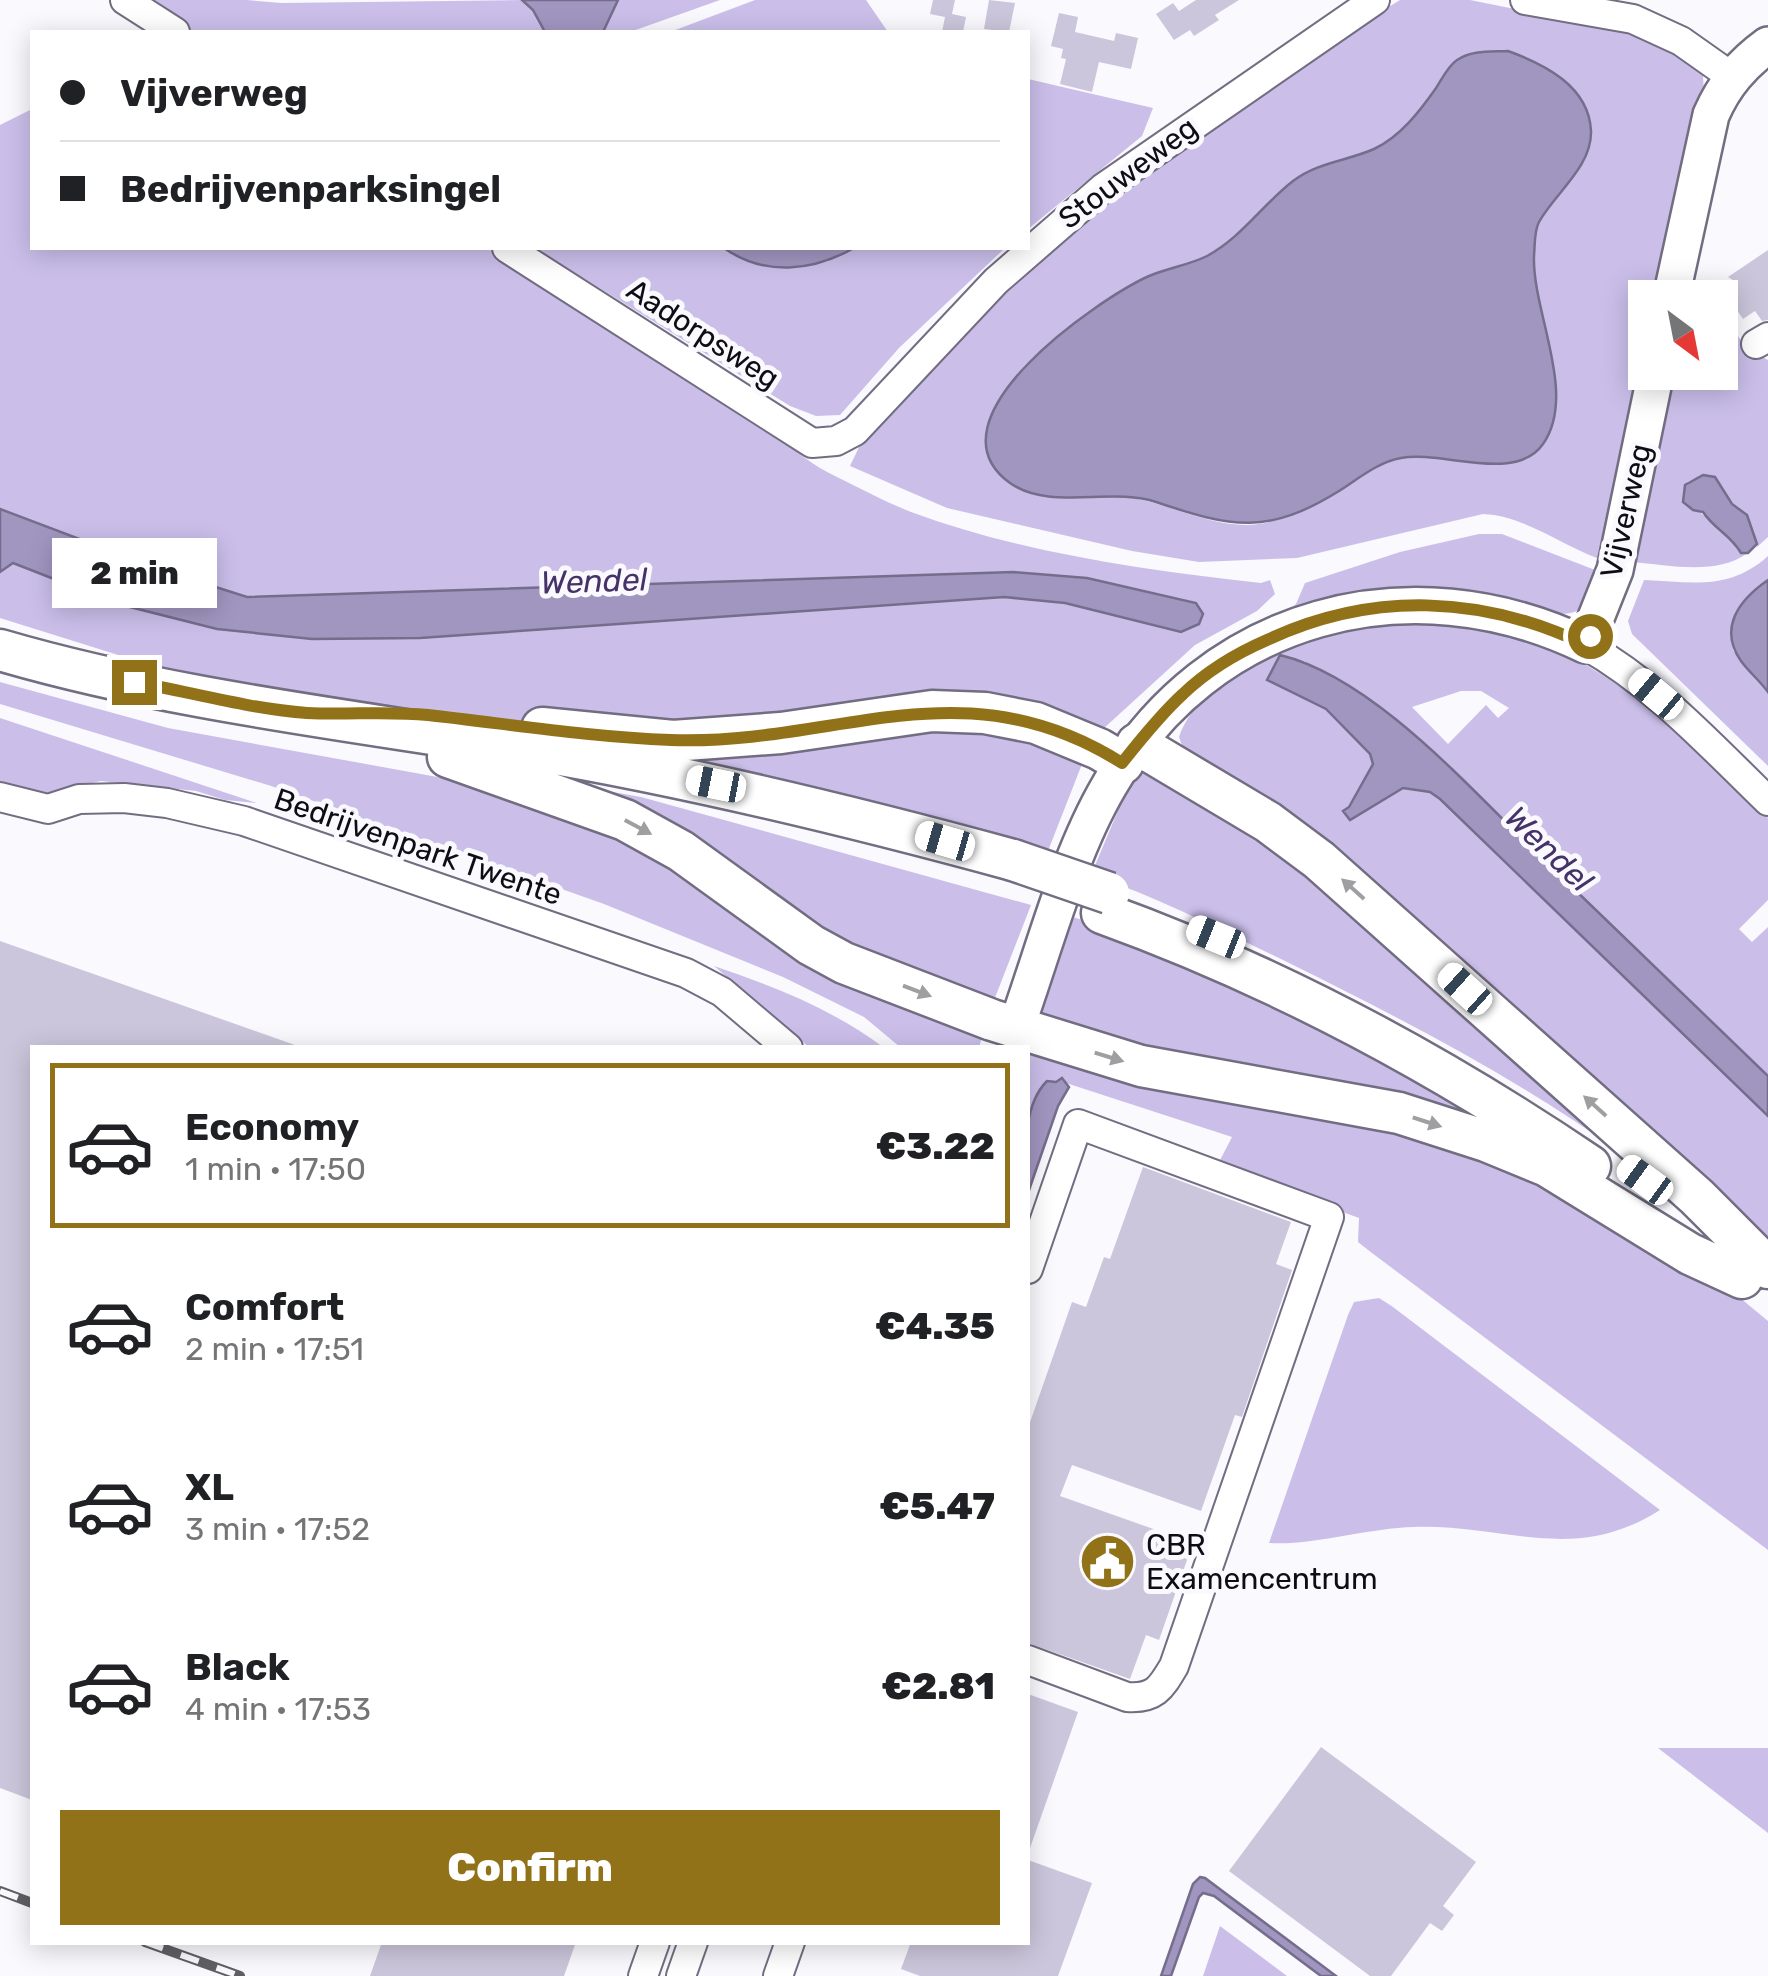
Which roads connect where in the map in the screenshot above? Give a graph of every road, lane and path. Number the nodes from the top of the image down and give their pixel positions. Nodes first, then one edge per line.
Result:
1 (125, 0) edge
2 (1375, 0) edge
3 (1525, 0) edge
4 (172, 30) edge
5 (1768, 45) edge
6 (1732, 78) junction
7 (511, 250) edge
8 (1675, 280) edge
9 (1652, 390) edge
10 (812, 443) joint
11 (1586, 645) junction
12 (0, 650) edge
13 (0, 672) edge
14 (304, 712) junction
15 (1130, 754) junction
16 (448, 756) junction
17 (0, 797) edge
18 (1768, 801) edge
19 (1010, 870) junction
20 (1012, 1038) edge
21 (784, 1045) edge
22 (1030, 1262) edge
23 (1762, 1280) edge
24 (1030, 1661) edge
25 (654, 1945) edge
26 (692, 1945) edge
27 (789, 1945) edge
28 (644, 1976) edge
29 (681, 1976) edge
30 (778, 1976) edge

1 - 4 street
2 - 10 street, Stouweweg
3 - 6 street
5 - 6 main road
6 - 8 main road
7 - 10 street, Aadorpsweg
9 - 11 main road, Vijverweg
11 - 15 main road
11 - 18 street
12 - 14 highway
13 - 16 highway
14 - 15 highway
14 - 19 highway
15 - 20 main road
23 -> 15 highway
16 - 19 highway
16 -> 20 highway
17 - 21 street, Bedrijvenpark Twente
19 - 23 highway, bridge
20 -> 23 highway
22 - 24 street
25 - 28 street
26 - 29 street
27 - 30 street

